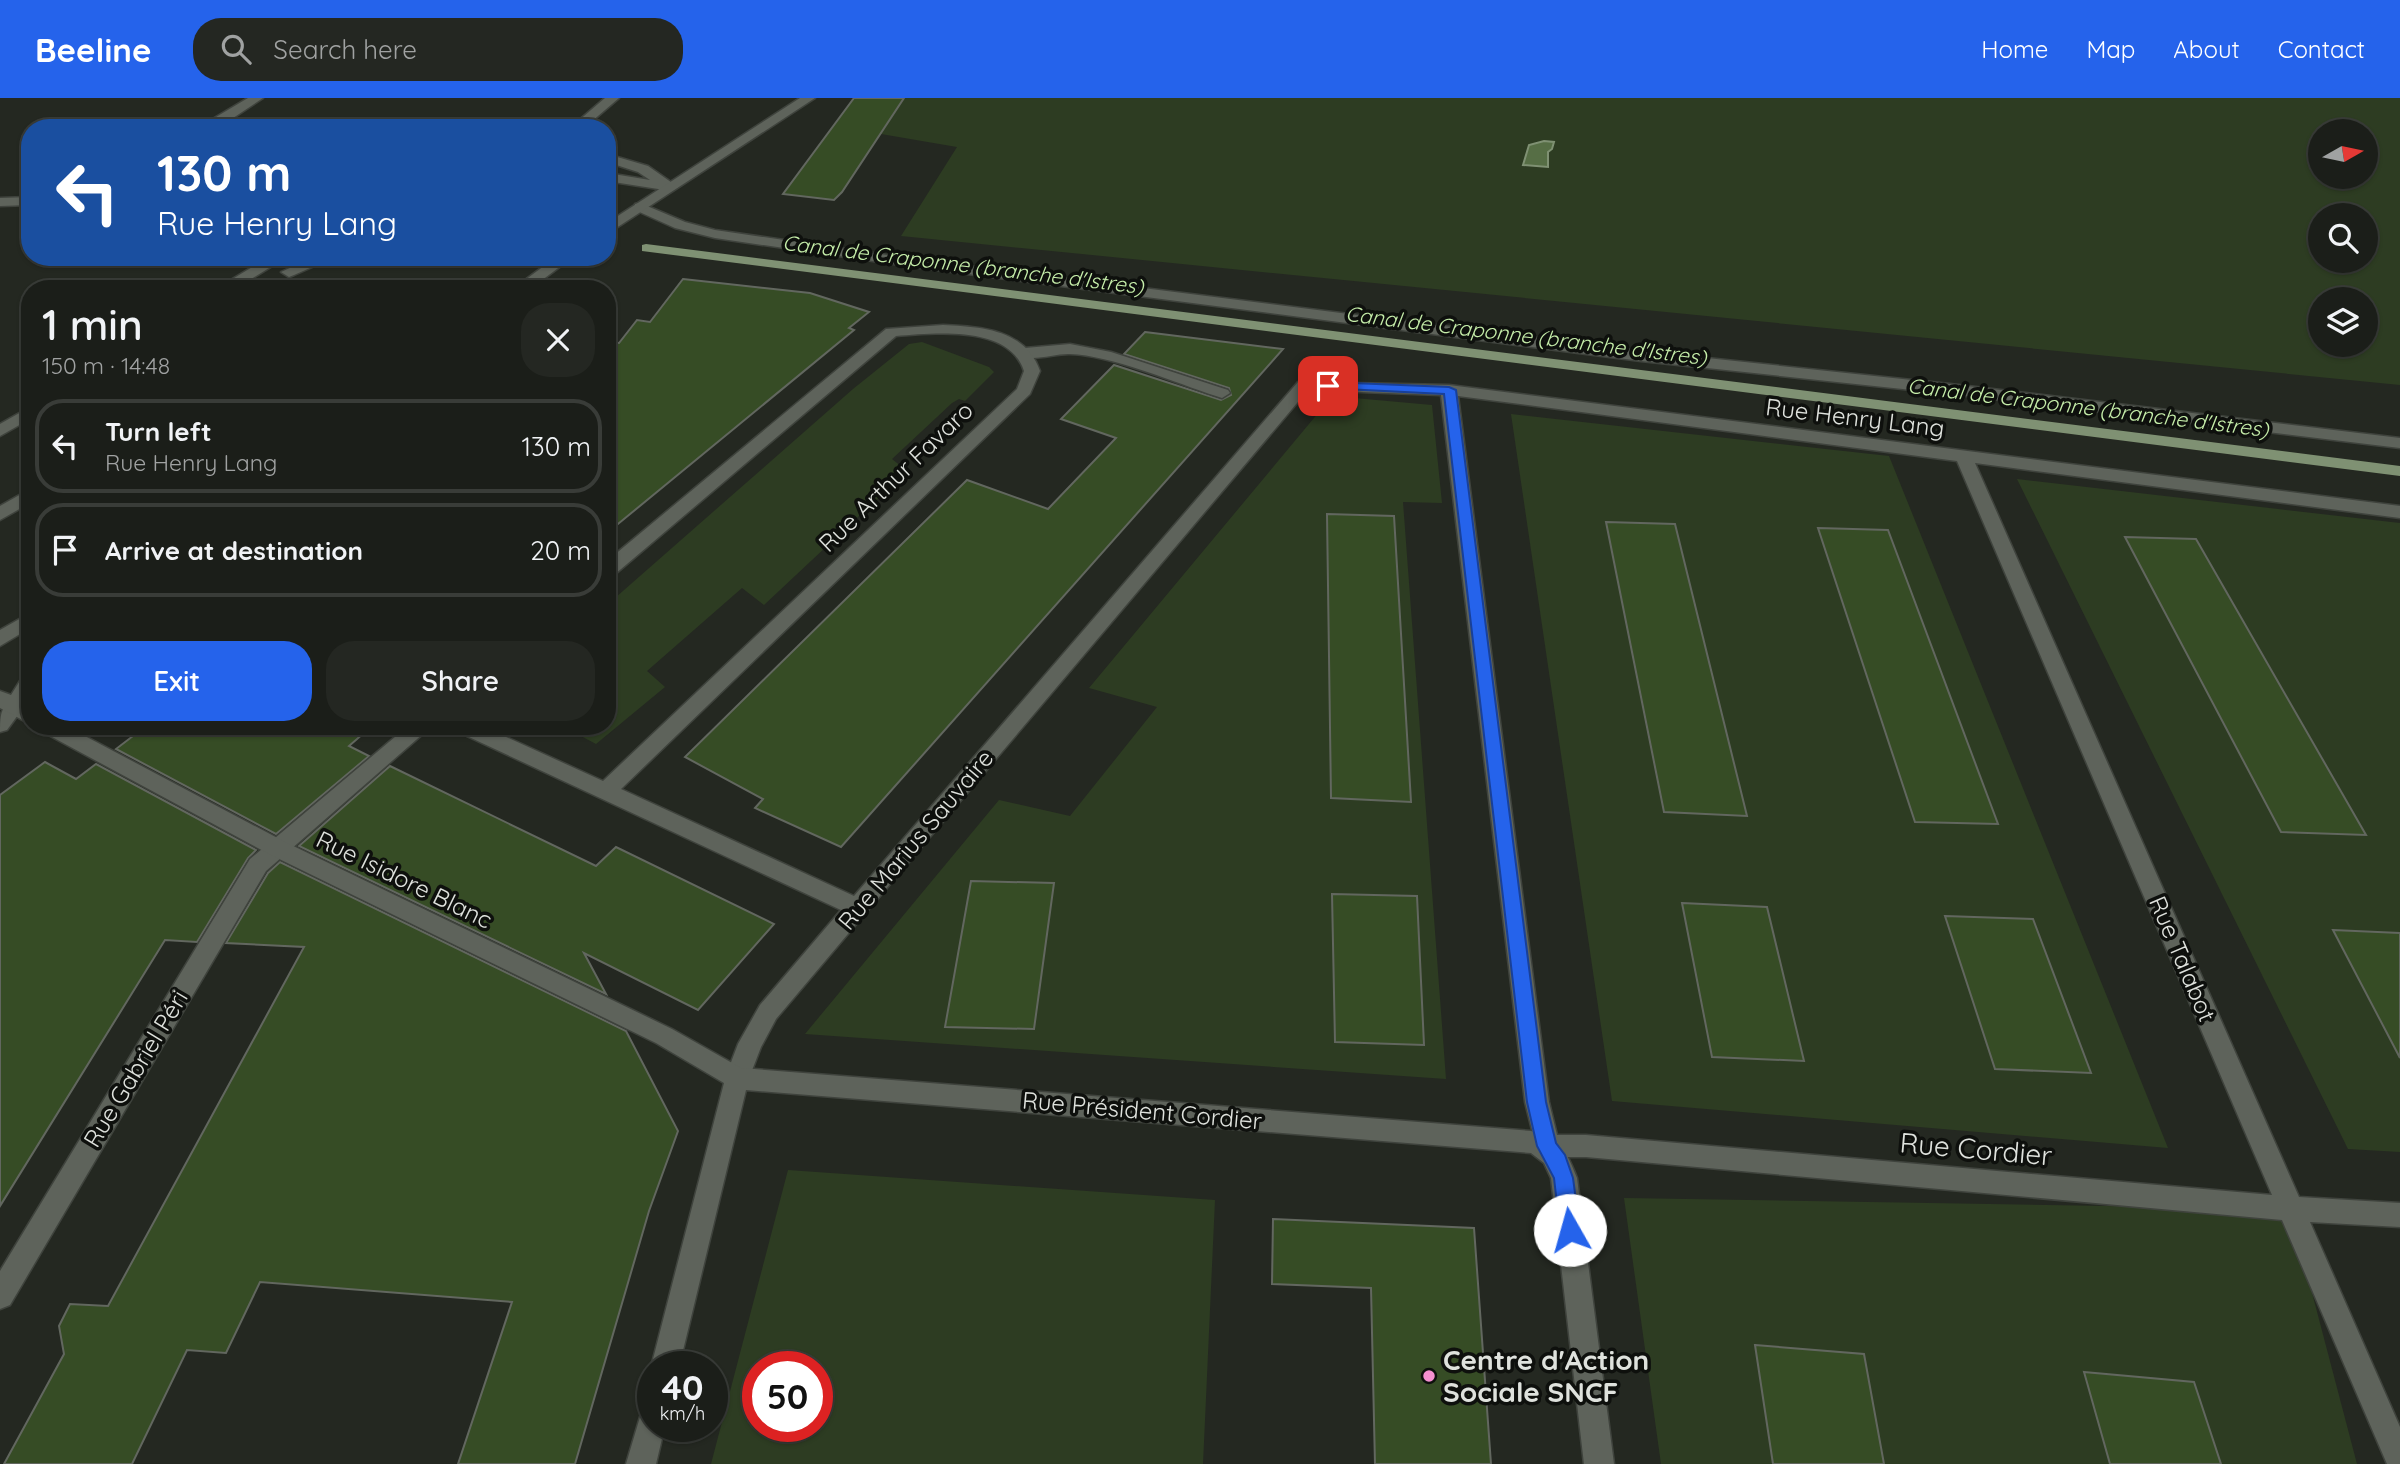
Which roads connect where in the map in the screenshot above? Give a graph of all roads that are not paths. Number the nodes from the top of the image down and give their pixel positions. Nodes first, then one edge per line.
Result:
1 (257, 98) edge
2 (613, 98) edge
3 (808, 98) edge
4 (223, 119) edge
5 (587, 119) edge
6 (616, 161) edge
7 (616, 178) edge
8 (671, 187) junction
9 (21, 201) edge
10 (0, 202) edge
11 (640, 207) junction
12 (616, 224) edge
13 (249, 266) edge
14 (305, 266) edge
15 (553, 266) edge
16 (289, 272) dead end
17 (233, 280) edge
18 (533, 280) edge
19 (1025, 353) junction
20 (1304, 385) joint
21 (1449, 390) junction
22 (1222, 393) dead end
23 (21, 418) edge
24 (0, 432) edge
25 (2400, 443) edge
26 (1964, 457) junction
27 (21, 501) edge
28 (2400, 512) edge
29 (0, 514) edge
30 (616, 563) edge
31 (21, 625) edge
32 (0, 639) edge
33 (14, 708) edge
34 (0, 725) edge
35 (65, 735) edge
36 (411, 735) edge
37 (483, 735) edge
38 (606, 791) junction
39 (277, 848) junction
40 (858, 908) junction
41 (737, 1078) junction
42 (1547, 1146) junction
43 (2290, 1209) junction
44 (2400, 1215) edge
45 (0, 1296) edge
46 (669, 1351) edge
47 (647, 1442) edge
48 (2400, 1461) edge
49 (641, 1464) edge
50 (1599, 1464) edge

1 - 4 street
2 - 5 street
3 - 8 street
6 - 8 street
7 - 8 street
8 - 11 street
9 - 10 street
11 - 12 street
11 - 25 street
13 - 17 street
14 - 16 street
15 - 18 street
19 - 22 street
19 - 30 street
19 - 38 street, Rue Arthur Favaro
20 - 21 street, Rue Henry Lang
20 - 40 street, Rue Marius Sauvaire
21 - 26 street, Rue Henry Lang
21 - 42 street
23 - 24 street
26 - 28 street, Rue Henry Lang
26 - 43 street, Rue Talabot
27 - 29 street
31 - 32 street
33 - 34 street
35 - 39 street, Rue Isidore Blanc
36 - 39 street
37 - 38 street
38 - 40 street
39 - 41 street, Rue Isidore Blanc
39 - 45 street, Rue Gabriel Péri
40 - 41 street, Rue Marius Sauvaire
41 - 42 street, Rue Président Cordier
41 - 46 street, Rue Marius Sauvaire
42 - 43 street, Rue Cordier
42 - 50 street
43 - 44 street, Rue Cordier
43 - 48 street, Rue Talabot
47 - 49 street

